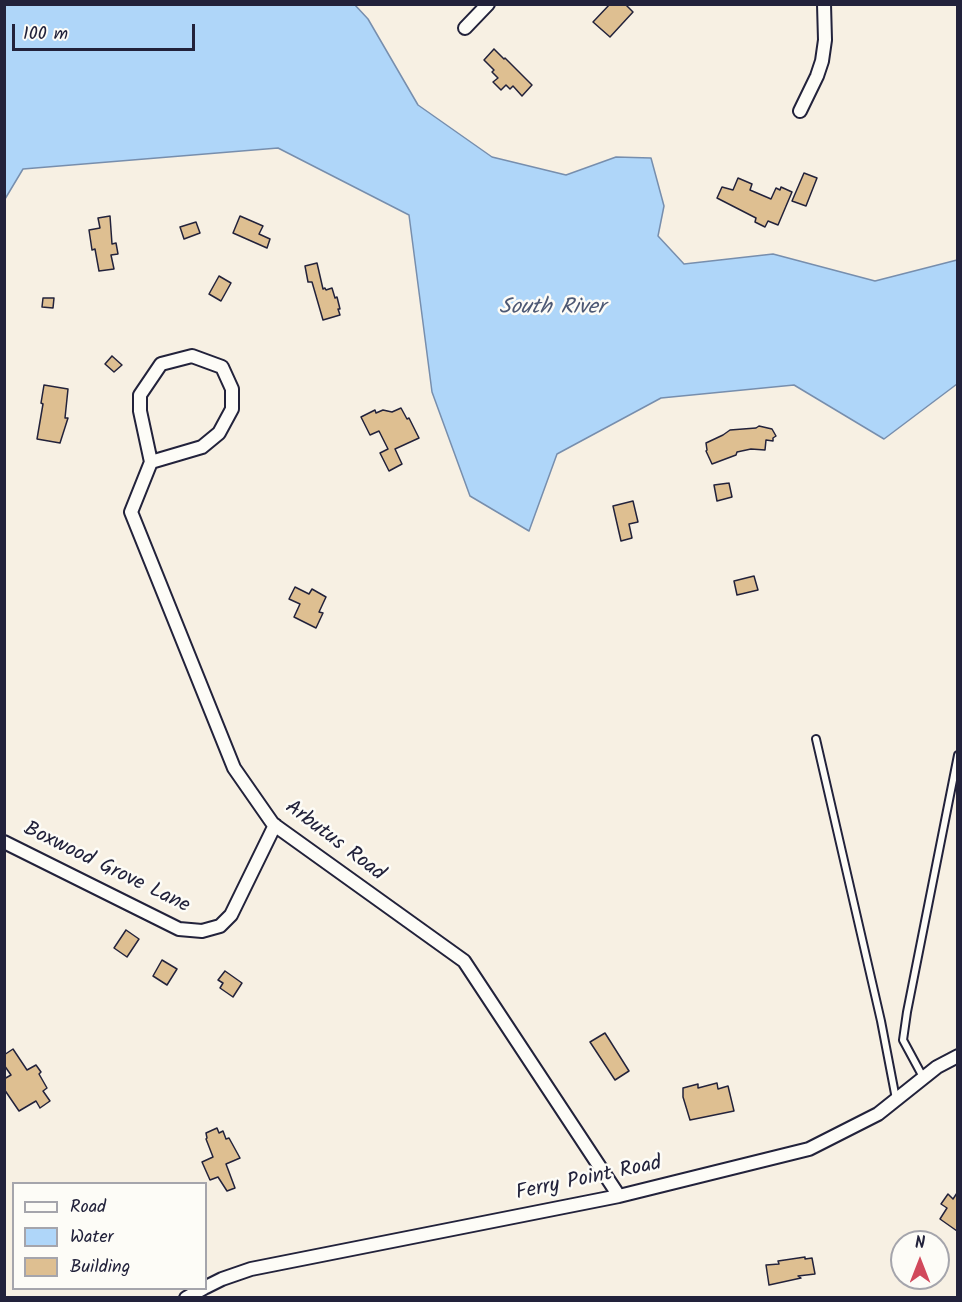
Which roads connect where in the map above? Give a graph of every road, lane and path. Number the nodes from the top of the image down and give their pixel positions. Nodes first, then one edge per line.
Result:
1 (488, 4) edge
2 (824, 4) edge
3 (465, 28) dead end
4 (800, 111) dead end
5 (152, 462) junction
6 (816, 739) dead end
7 (957, 755) edge
8 (275, 825) junction
9 (4, 842) edge
10 (957, 1056) edge
11 (924, 1077) junction
12 (896, 1099) junction
13 (619, 1196) junction
14 (207, 1287) edge
15 (201, 1290) edge
16 (186, 1298) edge

1 - 3 street
2 - 4 street
5 - 5 street
5 - 8 street, Arbutus Road
6 - 12 lane
7 - 11 lane
8 - 9 street, Boxwood Grove Lane
8 - 13 street, Arbutus Road
10 - 11 street, Ferry Point Road
11 - 12 street, Ferry Point Road
12 - 13 street, Ferry Point Road
13 - 14 street, Ferry Point Road
15 - 16 street, Ferry Point Road

